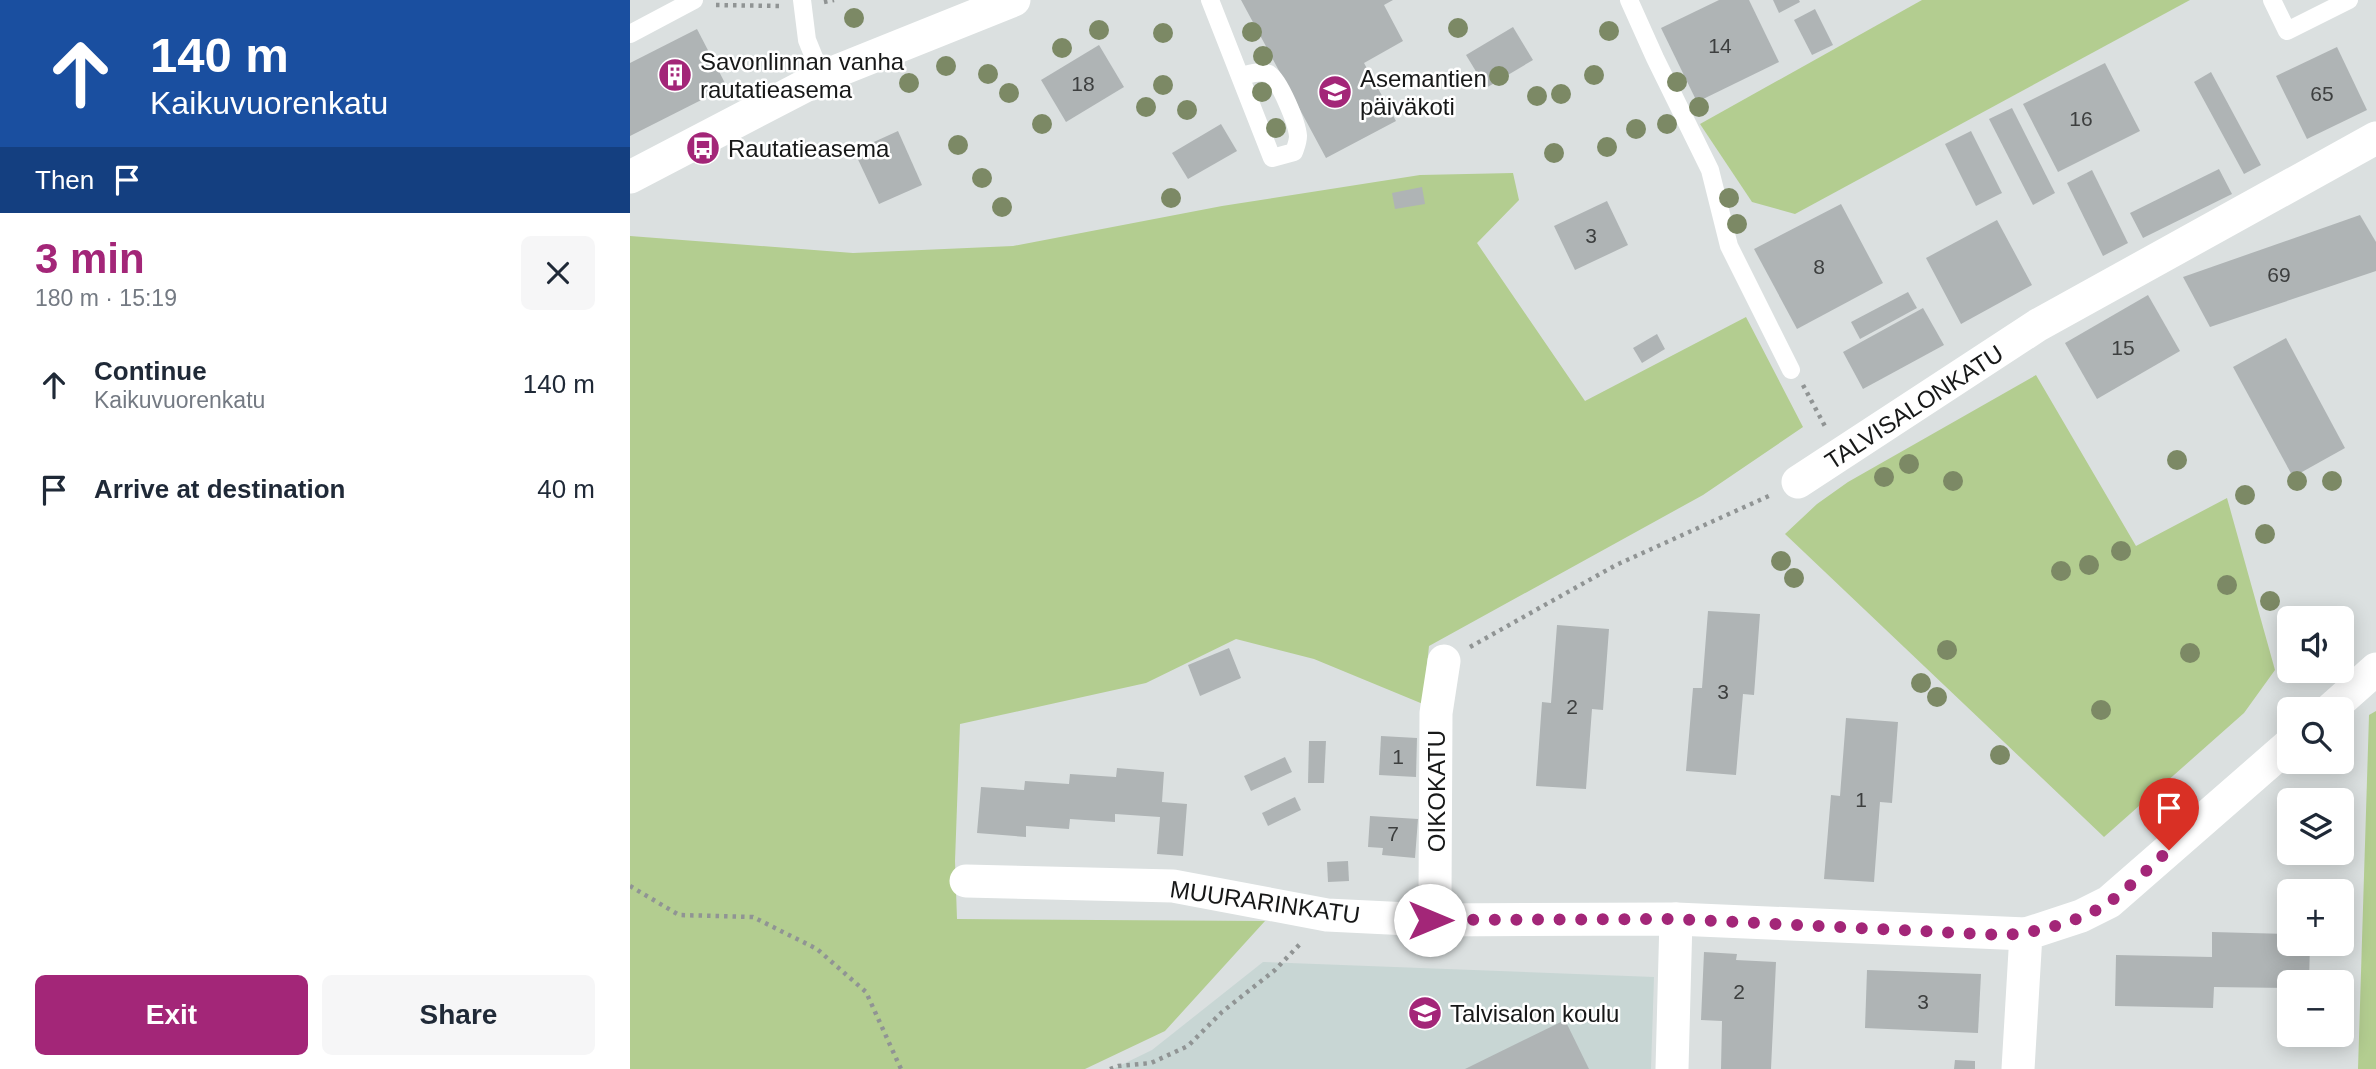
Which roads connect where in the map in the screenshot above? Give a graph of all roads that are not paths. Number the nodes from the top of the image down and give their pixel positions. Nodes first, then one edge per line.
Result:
1 (1014, 0) edge
2 (1210, 0) edge
3 (1629, 0) edge
4 (2272, 0) edge
5 (2349, 0) edge
6 (691, 2) edge
7 (803, 3) edge
8 (630, 34) edge
9 (1241, 76) junction
10 (822, 77) junction
11 (2376, 138) edge
12 (630, 177) edge
13 (1791, 370) dead end
14 (1798, 482) road end
15 (1444, 661) road end
16 (2376, 669) edge
17 (2344, 697) edge
18 (2277, 755) edge
19 (966, 881) dead end
20 (1676, 919) junction
21 (1430, 920) junction
22 (2026, 934) junction
23 (1672, 1069) edge
24 (2018, 1069) edge

1 - 10 street
2 - 9 lane
3 - 13 lane
4 - 5 lane
6 - 8 lane
7 - 10 lane
9 - 9 lane
10 - 12 street
11 - 14 street, TALVISALONKATU
15 - 21 street, OIKOKATU
16 - 17 street
18 - 22 street, MUURARINKATU
19 - 21 street, MUURARINKATU
20 - 21 street, MUURARINKATU
20 - 22 street, MUURARINKATU
20 - 23 street
22 - 24 street

